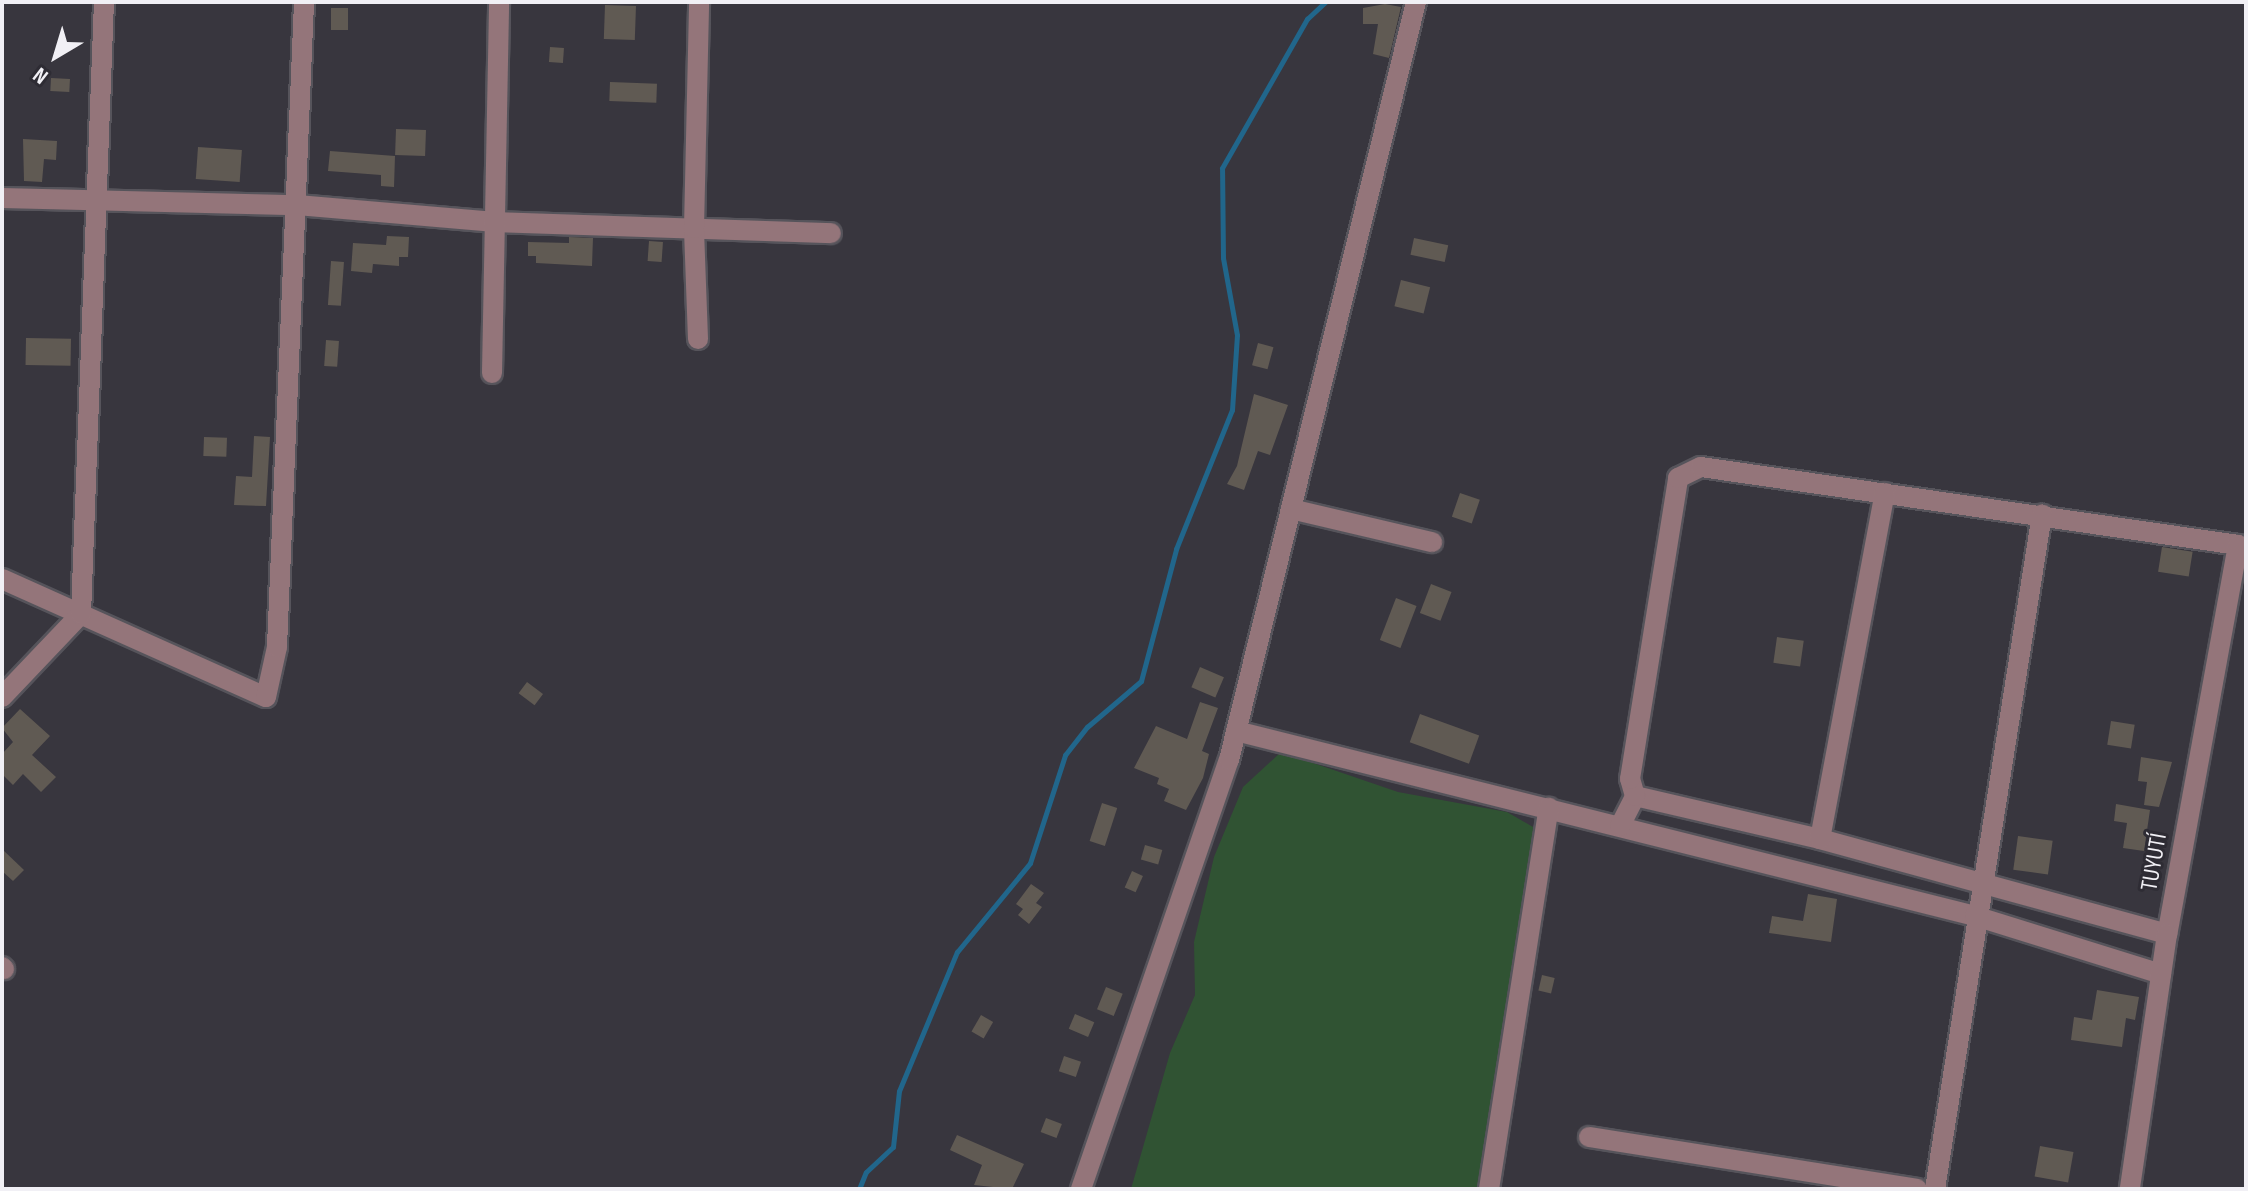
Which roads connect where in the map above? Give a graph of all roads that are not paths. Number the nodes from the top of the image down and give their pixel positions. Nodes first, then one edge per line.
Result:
1 (104, 2) edge
2 (304, 2) edge
3 (499, 2) edge
4 (699, 2) edge
5 (1416, 2) edge
6 (2, 198) edge
7 (99, 199) junction
8 (297, 205) junction
9 (495, 222) junction
10 (694, 228) junction
11 (831, 233) dead end
12 (698, 339) dead end
13 (492, 373) dead end
14 (1885, 493) junction
15 (1291, 509) junction
16 (2042, 514) junction
17 (1432, 542) dead end
18 (2, 579) edge
19 (81, 614) junction
20 (2, 697) edge
21 (1236, 731) junction
22 (1635, 796) junction
23 (1549, 808) junction
24 (1620, 826) junction
25 (1820, 839) junction
26 (1981, 885) junction
27 (1975, 916) junction
28 (2167, 934) junction
29 (2161, 974) junction
30 (1589, 1137) dead end
31 (1081, 1189) edge
32 (1489, 1189) edge
33 (1917, 1189) edge
34 (1935, 1189) edge
35 (2130, 1189) edge

1 - 7 street
2 - 8 street
3 - 9 street
4 - 10 street
5 - 15 street
6 - 7 street
7 - 8 street
7 - 19 street
8 - 9 street
8 - 19 street
9 - 10 street
9 - 13 street
10 - 11 street
10 - 12 street
14 - 16 street
14 - 22 street
14 - 25 street
15 - 17 street
15 - 21 street
16 - 26 street
16 - 28 street, TUYUTÍ
18 - 19 street
19 - 20 street
21 - 23 street
21 - 31 street
22 - 24 street
22 - 25 street
23 - 24 street
23 - 32 street
24 - 27 street
25 - 26 street
26 - 27 street
26 - 28 street
27 - 29 street
27 - 34 street
28 - 29 street, TUYUTÍ
29 - 35 street, TUYUTÍ
30 - 33 street

